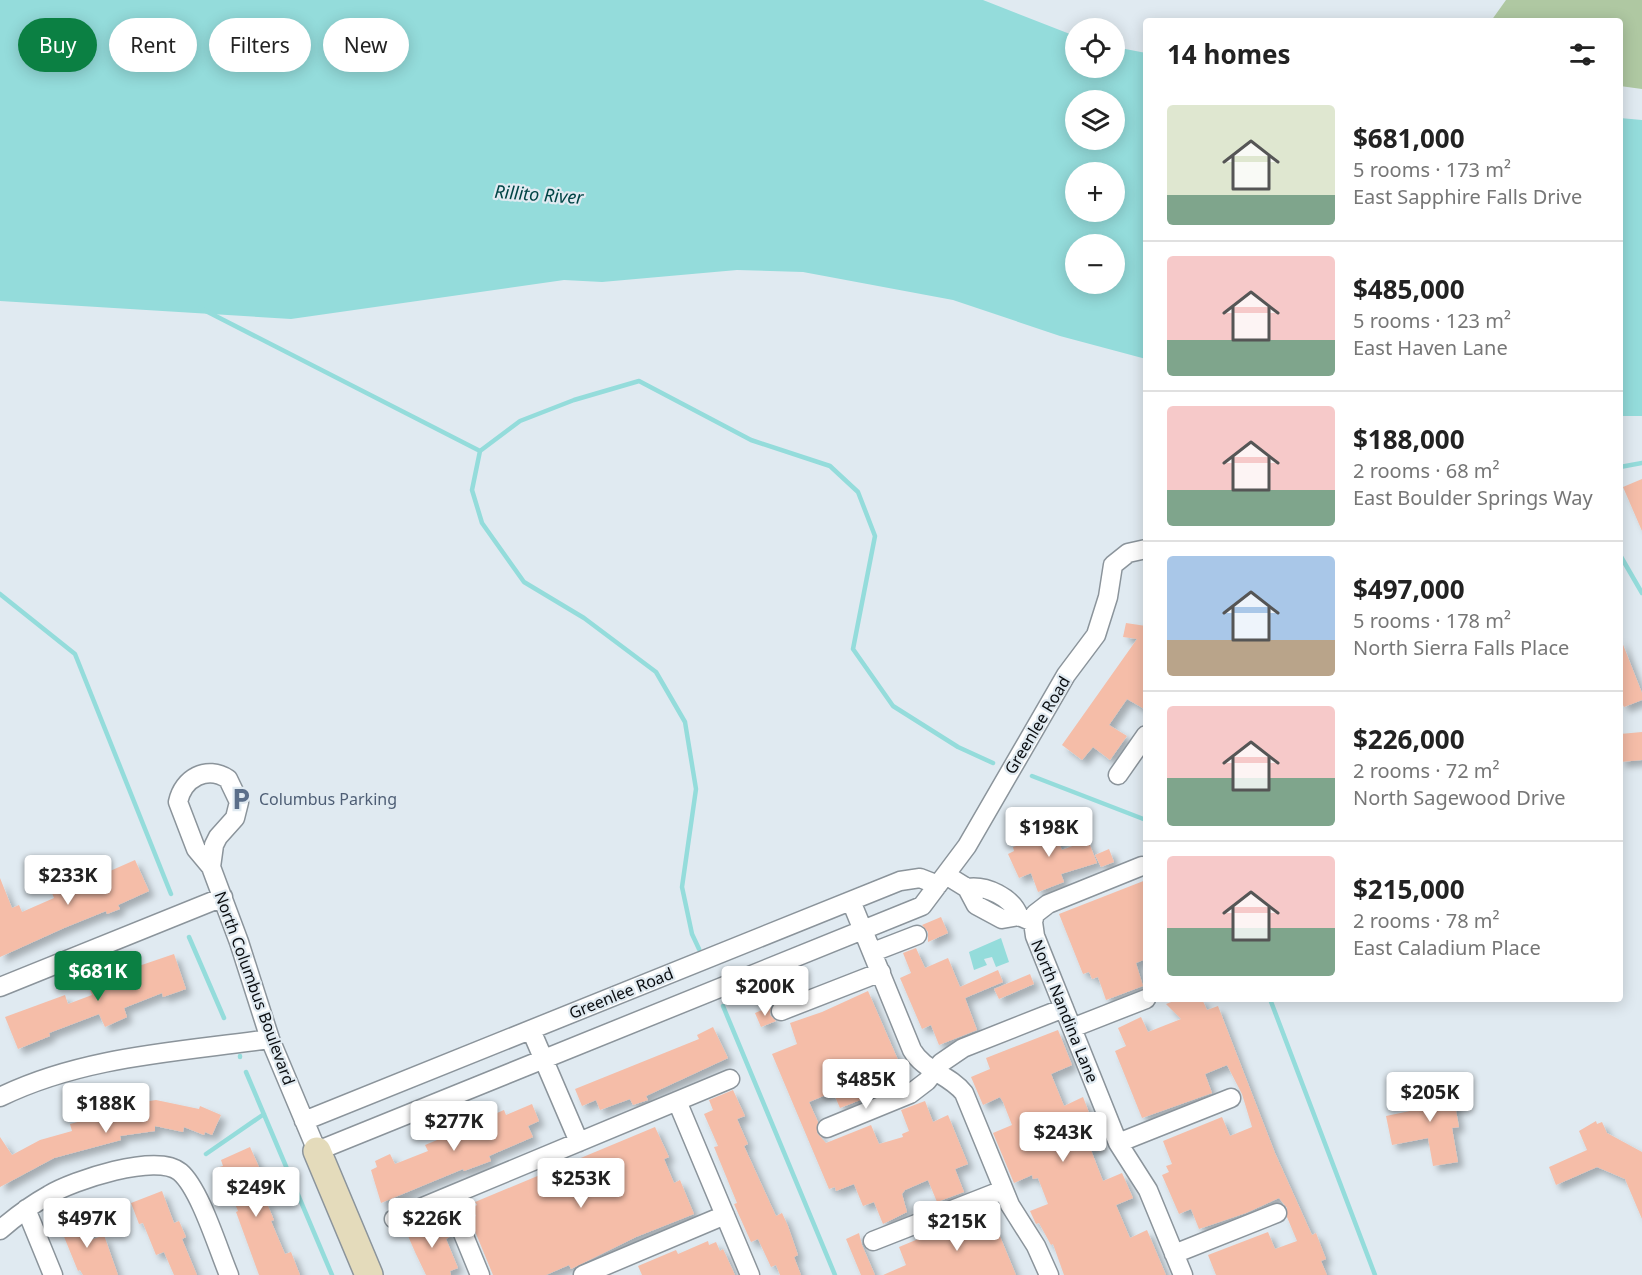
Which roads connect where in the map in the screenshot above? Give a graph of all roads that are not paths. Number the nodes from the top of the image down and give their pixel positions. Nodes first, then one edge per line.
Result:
1 (1143, 550) edge
2 (1143, 739) edge
3 (1118, 775) dead end
4 (1142, 866) dead end
5 (211, 867) junction
6 (942, 880) junction
7 (223, 897) junction
8 (851, 901) junction
9 (1026, 919) junction
10 (864, 931) junction
11 (917, 935) dead end
12 (873, 952) junction
13 (880, 972) junction
14 (0, 987) edge
15 (1143, 1000) edge
16 (1064, 1008) junction
17 (781, 1011) dead end
18 (1072, 1028) junction
19 (531, 1030) junction
20 (270, 1039) junction
21 (543, 1060) junction
22 (934, 1071) junction
23 (730, 1079) dead end
24 (0, 1097) edge
25 (1231, 1098) dead end
26 (677, 1101) junction
27 (304, 1121) junction
28 (827, 1128) dead end
29 (579, 1142) junction
30 (1118, 1143) junction
31 (316, 1151) junction
32 (1003, 1190) junction
33 (448, 1197) junction
34 (26, 1209) junction
35 (1277, 1213) dead end
36 (725, 1215) junction
37 (394, 1220) dead end
38 (0, 1230) edge
39 (873, 1242) dead end
40 (1174, 1254) junction
41 (53, 1275) edge
42 (229, 1275) edge
43 (369, 1275) edge
44 (480, 1275) edge
45 (583, 1275) edge
46 (750, 1275) edge
47 (1049, 1275) edge
48 (1183, 1275) edge

1 - 6 street, Greenlee Road
2 - 3 street
4 - 9 street
5 - 5 street, North Columbus Boulevard
5 - 7 street, North Columbus Boulevard
6 - 8 street, Greenlee Road
6 - 9 street
6 - 10 street, Greenlee Road
7 - 14 street
7 - 20 street, North Columbus Boulevard
8 - 10 street
8 - 19 street, Greenlee Road
9 - 16 street, North Nandina Lane
10 - 12 street
10 - 21 street, Greenlee Road
11 - 12 street
12 - 13 street
13 - 17 street
13 - 22 street
15 - 18 street
16 - 18 street, North Nandina Lane
16 - 22 street
18 - 30 street, North Nandina Lane
19 - 21 street
19 - 27 street, Greenlee Road
20 - 24 street
20 - 27 street, North Columbus Boulevard
21 - 29 street
21 - 31 street, Greenlee Road
22 - 28 street
22 - 32 street
23 - 26 street
25 - 30 street
26 - 29 street
26 - 36 street
27 - 31 street, North Columbus Boulevard
29 - 33 street
30 - 40 street, North Nandina Lane
31 - 43 street, North Columbus Boulevard
32 - 39 street
32 - 47 street
33 - 37 street
33 - 44 street
34 - 38 street
34 - 41 street
34 - 42 street
35 - 40 street
36 - 45 street
36 - 46 street
40 - 48 street, North Nandina Lane

